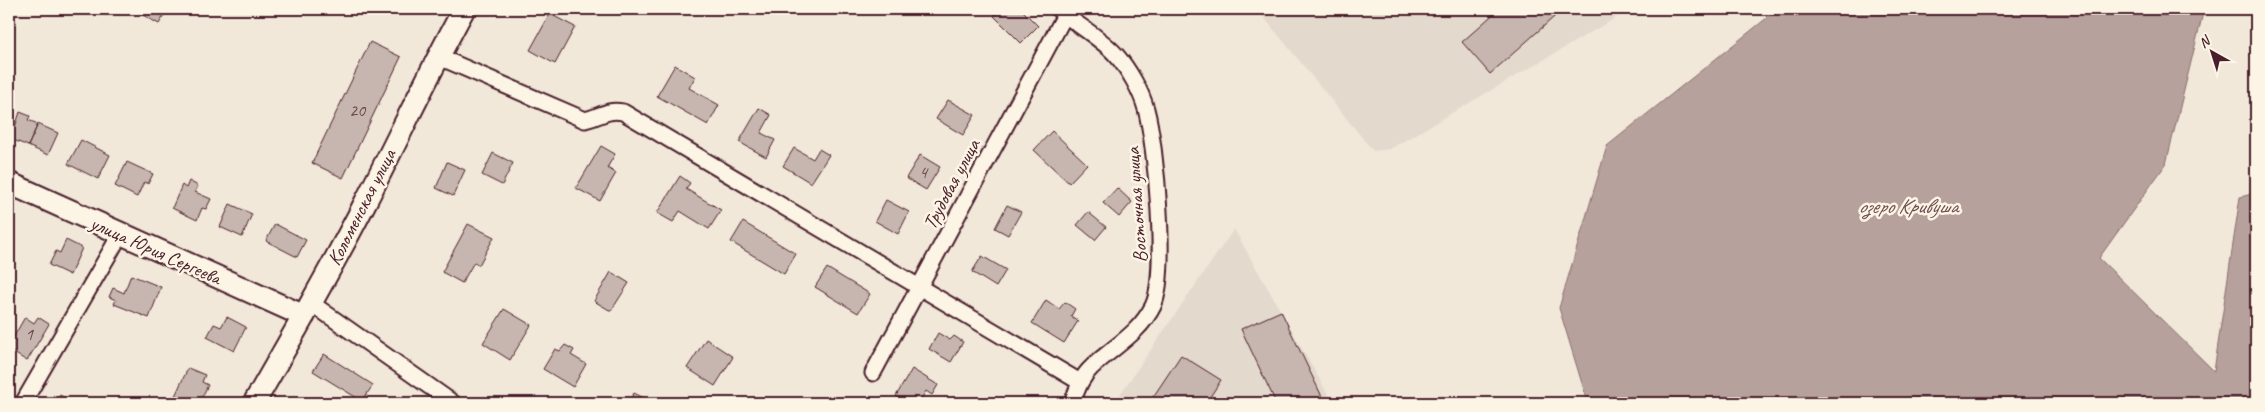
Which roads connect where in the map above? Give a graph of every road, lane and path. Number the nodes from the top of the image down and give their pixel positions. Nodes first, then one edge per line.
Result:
1 (464, 9) edge
2 (1061, 12) edge
3 (437, 56) junction
4 (9, 183) edge
5 (120, 234) junction
6 (919, 286) junction
7 (308, 310) junction
8 (873, 373) dead end
9 (1080, 382) junction
10 (23, 403) edge
11 (254, 403) edge
12 (453, 403) edge
13 (1072, 403) edge

1 - 3 street, Коломенская улица
2 - 6 street, Трудовая улица
2 - 9 street, Восточная улица
3 - 6 street
3 - 7 street, Коломенская улица
4 - 5 street, улица Юрия Сергеева
5 - 7 street, улица Юрия Сергеева
5 - 10 street
6 - 8 street, Трудовая улица
6 - 9 street
7 - 11 street, Коломенская улица
7 - 12 street, улица Юрия Сергеева
9 - 13 street, Восточная улица

